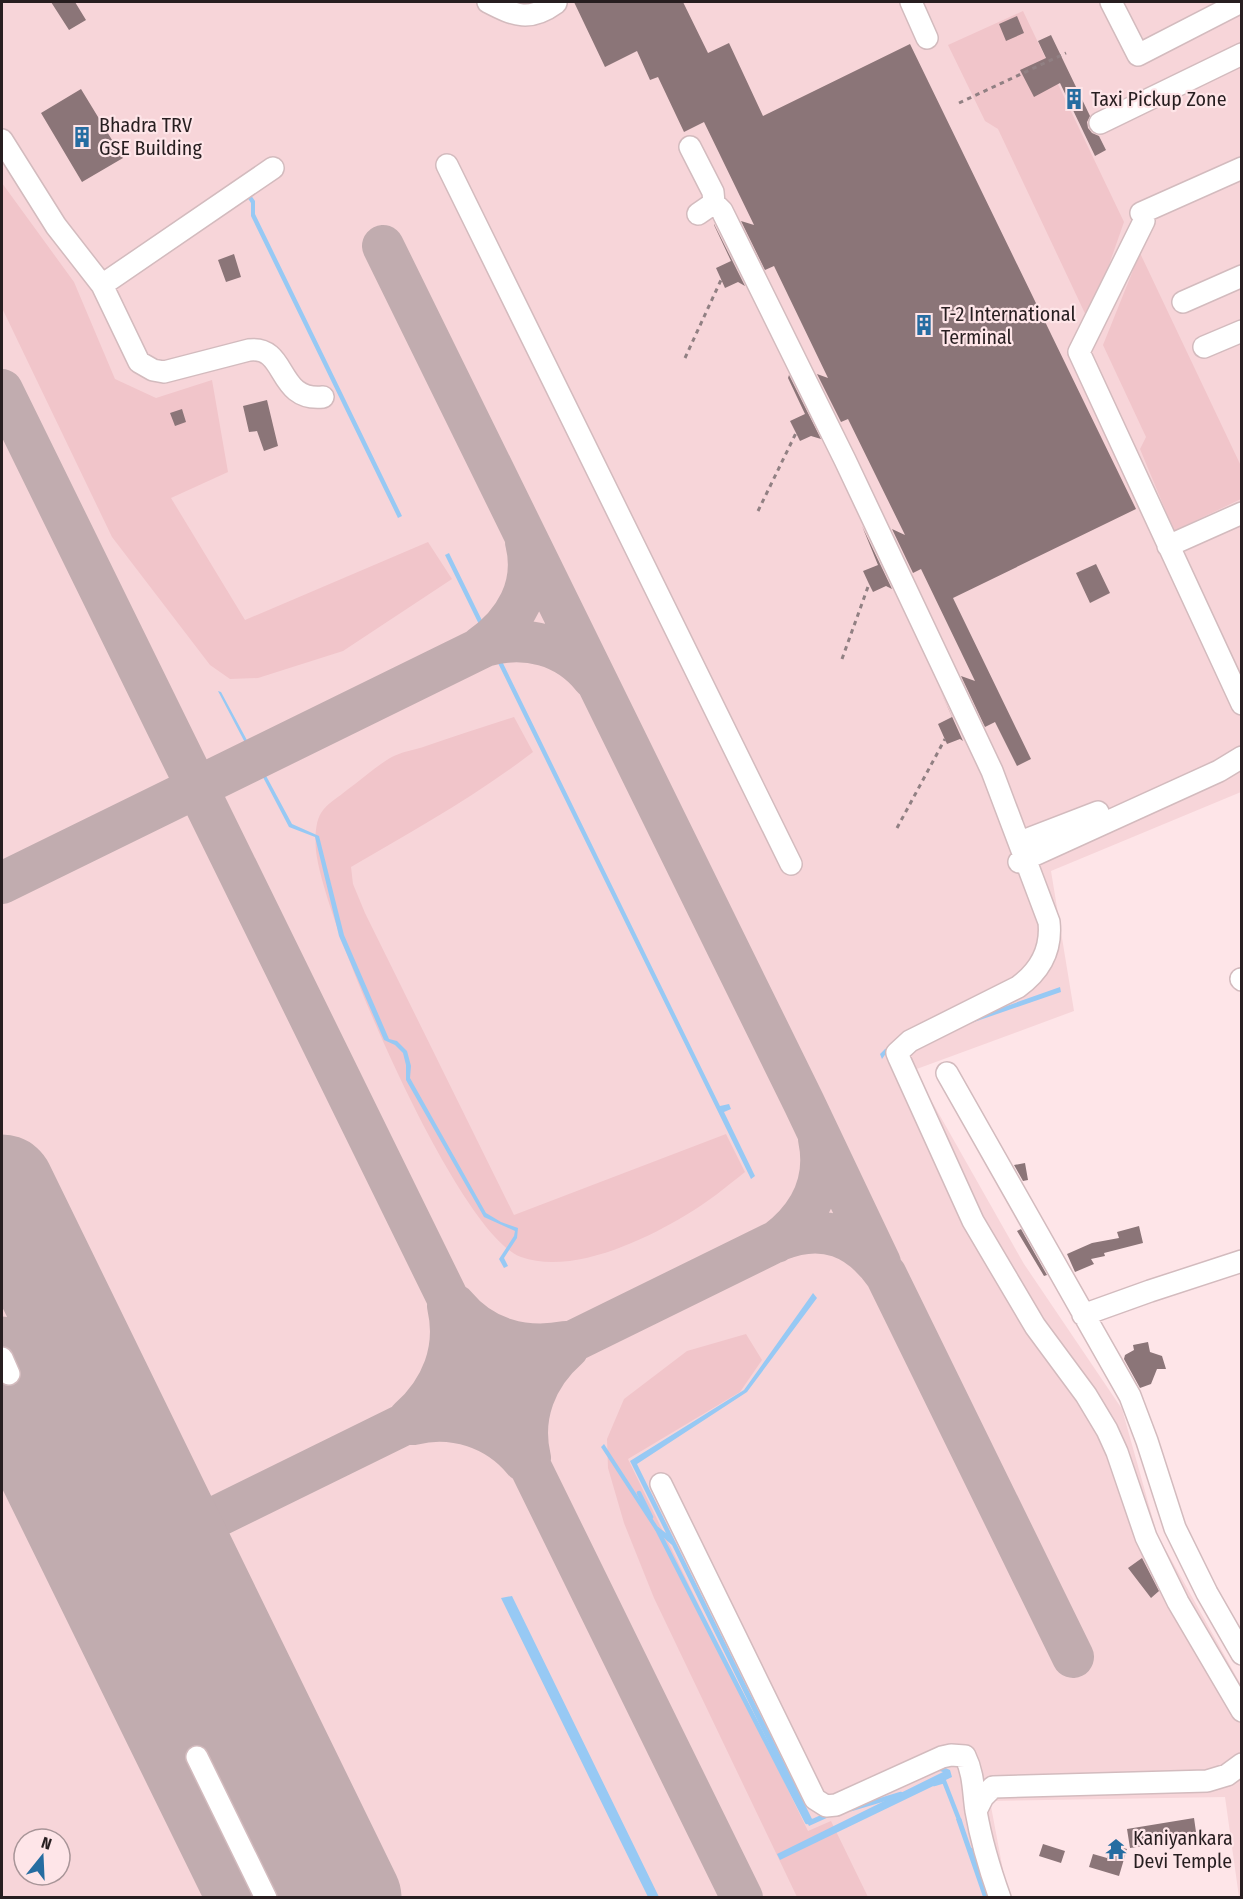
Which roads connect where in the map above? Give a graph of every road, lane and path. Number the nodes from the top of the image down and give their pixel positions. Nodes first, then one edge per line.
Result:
1 (488, 2) edge
2 (911, 2) edge
3 (1111, 2) edge
4 (1241, 2) edge
5 (556, 3) dead end
6 (927, 38) dead end
7 (1066, 53) dead end
8 (1242, 54) edge
9 (959, 103) dead end
10 (1100, 123) dead end
11 (2, 140) edge
12 (690, 147) dead end
13 (447, 165) dead end
14 (273, 168) dead end
15 (1242, 168) edge
16 (1242, 276) edge
17 (722, 280) dead end
18 (102, 285) junction
19 (1183, 302) dead end
20 (1242, 331) edge
21 (1204, 347) dead end
22 (685, 358) dead end
23 (323, 397) dead end
24 (796, 433) dead end
25 (758, 511) dead end
26 (1242, 513) edge
27 (1168, 546) junction
28 (869, 584) dead end
29 (842, 659) dead end
30 (1242, 704) edge
31 (945, 739) dead end
32 (1242, 757) edge
33 (1205, 770) dead end
34 (897, 828) dead end
35 (1021, 854) junction
36 (791, 864) dead end
37 (946, 1073) dead end
38 (1242, 1261) edge
39 (1083, 1315) junction
40 (661, 1484) dead end
41 (1242, 1654) edge
42 (1242, 1711) edge
43 (197, 1757) dead end
44 (1242, 1764) edge
45 (976, 1811) junction
46 (266, 1898) edge
47 (1000, 1898) edge

1 - 5 street
2 - 6 street
3 - 4 street
7 - 9 path
8 - 10 street
11 - 18 street
12 - 35 street
13 - 36 street
14 - 18 street
15 - 27 street
16 - 19 street
17 - 22 path
18 - 23 street
20 - 21 street
24 - 25 path
26 - 27 street
27 - 30 street
28 - 29 path
31 - 34 path
32 - 35 street
33 - 35 street
35 - 42 street
37 - 39 street
38 - 39 street
39 - 41 street
40 - 45 street
43 - 46 street
44 - 45 street
45 - 47 street

